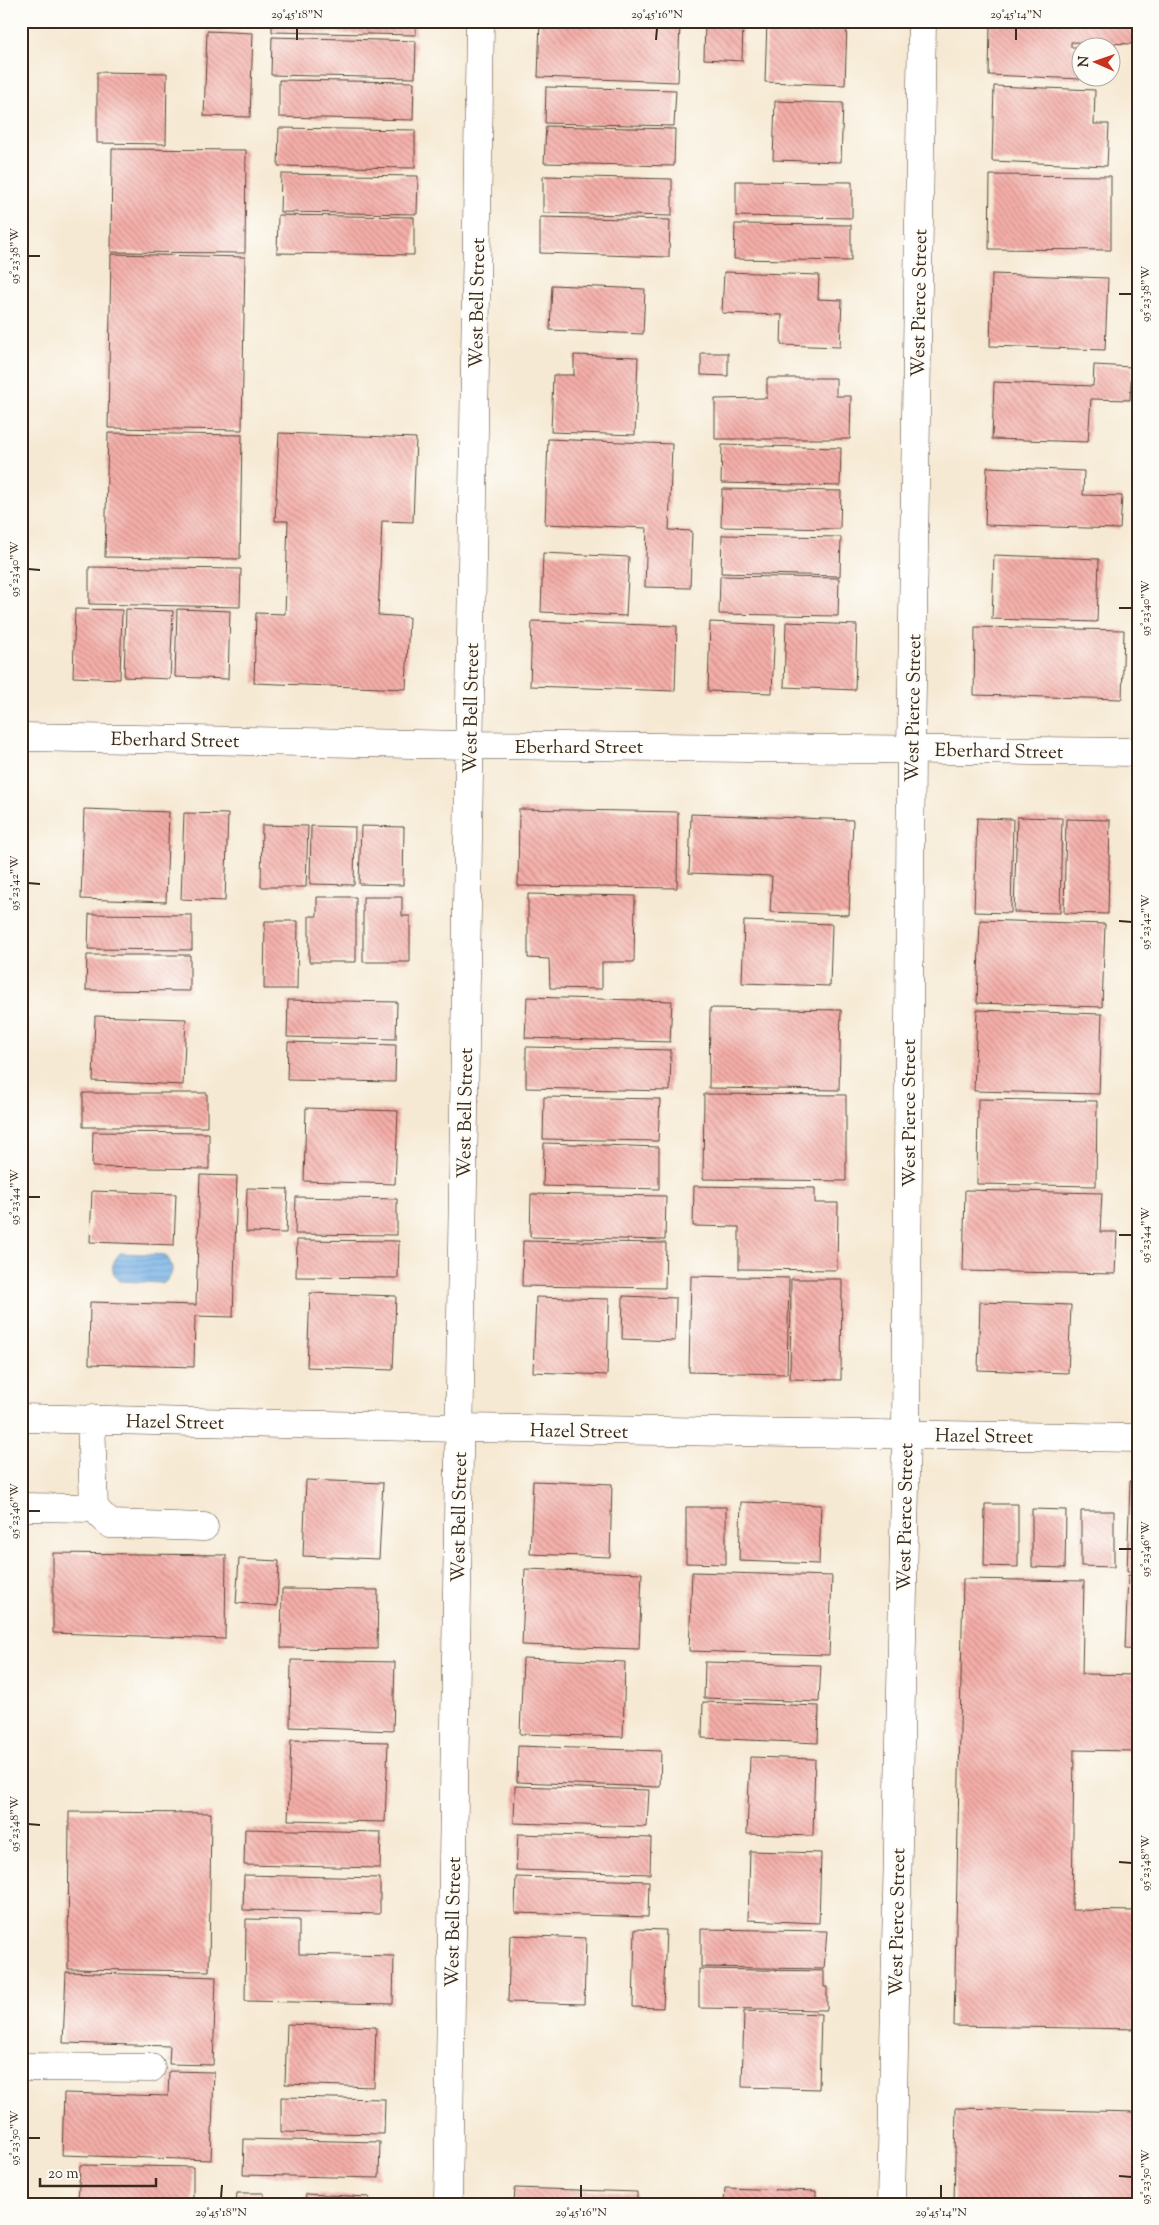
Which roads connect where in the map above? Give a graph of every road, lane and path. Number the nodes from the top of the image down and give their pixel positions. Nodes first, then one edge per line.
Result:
1 (480, 21) edge
2 (922, 21) edge
3 (21, 737) edge
4 (469, 745) junction
5 (911, 748) junction
6 (1138, 752) edge
7 (21, 1418) edge
8 (91, 1419) junction
9 (459, 1428) junction
10 (906, 1434) junction
11 (1138, 1438) edge
12 (21, 1508) edge
13 (94, 1508) junction
14 (204, 1527) dead end
15 (21, 2066) edge
16 (151, 2068) dead end
17 (448, 2204) edge
18 (892, 2204) edge

1 - 4 street, West Bell Street
2 - 5 street, West Pierce Street
3 - 4 street, Eberhard Street
4 - 5 street, Eberhard Street
4 - 9 street, West Bell Street
5 - 6 street, Eberhard Street
5 - 10 street, West Pierce Street
7 - 8 street, Hazel Street
8 - 9 street, Hazel Street
8 - 13 street
9 - 10 street, Hazel Street
9 - 17 street, West Bell Street
10 - 11 street, Hazel Street
10 - 18 street, West Pierce Street
12 - 13 street
13 - 14 street
15 - 16 street

